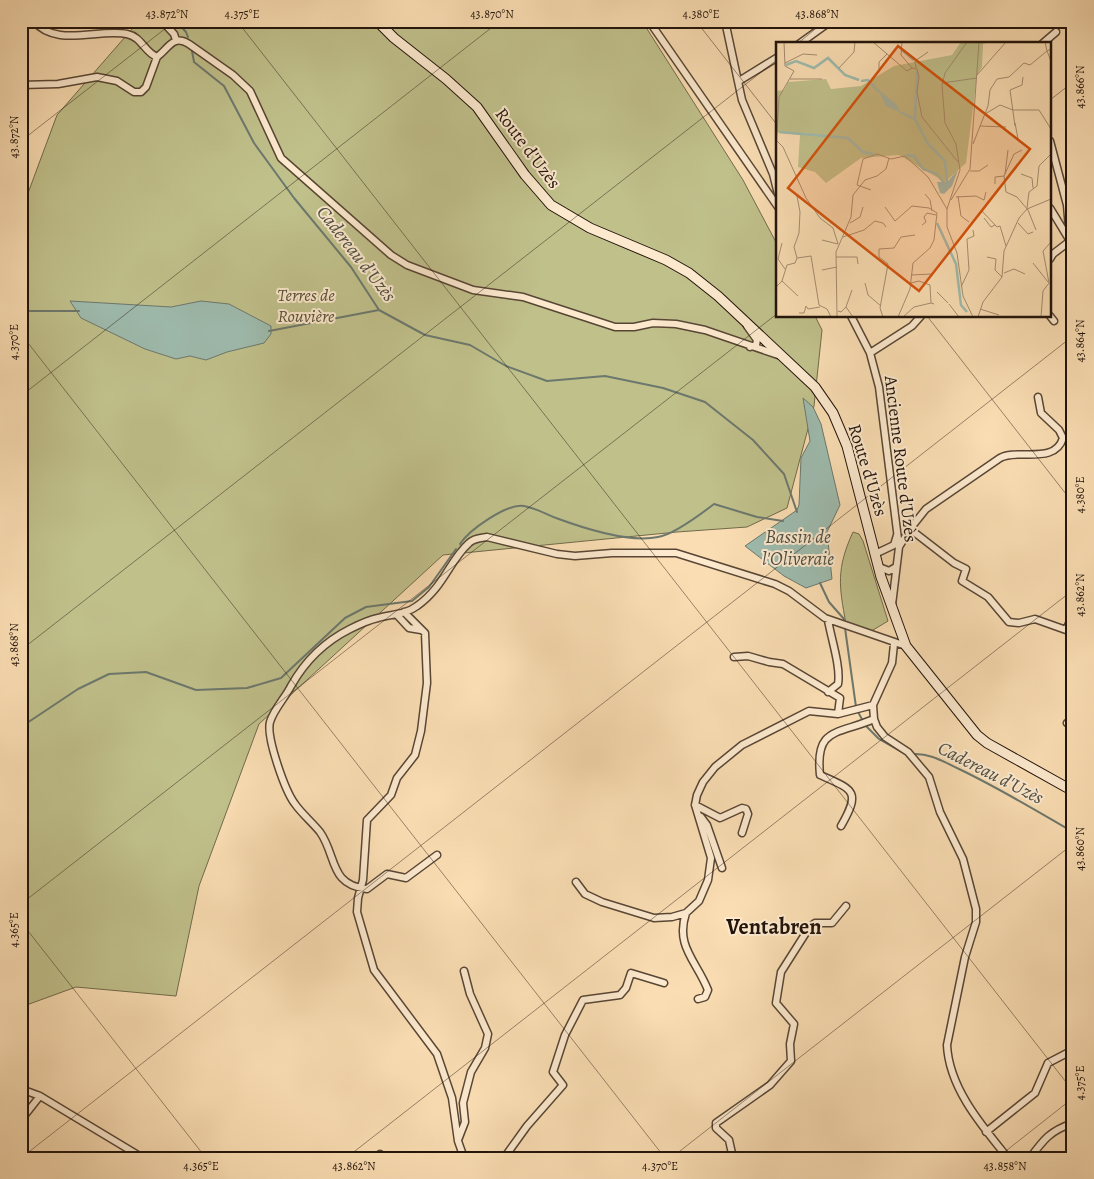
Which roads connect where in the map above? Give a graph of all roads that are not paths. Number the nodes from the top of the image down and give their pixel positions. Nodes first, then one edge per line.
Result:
1 (34, 21) edge
2 (162, 21) edge
3 (377, 21) edge
4 (649, 21) edge
5 (725, 21) edge
6 (831, 21) edge
7 (1056, 32) dead end
8 (176, 40) junction
9 (802, 42) edge
10 (1044, 42) edge
11 (157, 57) junction
12 (776, 58) edge
13 (739, 82) junction
14 (21, 85) edge
15 (1052, 148) edge
16 (776, 186) edge
17 (776, 203) edge
18 (1052, 211) edge
19 (1071, 242) edge
20 (1052, 257) edge
21 (739, 315) junction
22 (852, 318) edge
23 (919, 318) edge
24 (770, 344) junction
25 (750, 348) junction
26 (761, 351) junction
27 (870, 353) junction
28 (784, 358) junction
29 (1038, 397) dead end
30 (910, 529) junction
31 (898, 534) junction
32 (900, 547) junction
33 (886, 551) junction
34 (875, 554) junction
35 (897, 559) junction
36 (878, 567) junction
37 (896, 567) junction
38 (892, 610) junction
39 (401, 614) junction
40 (1071, 619) dead end
41 (828, 620) junction
42 (894, 644) junction
43 (906, 646) junction
44 (734, 657) dead end
45 (828, 692) junction
46 (873, 705) junction
47 (838, 714) junction
48 (874, 719) junction
49 (1073, 790) edge
50 (696, 805) junction
51 (700, 816) junction
52 (841, 826) dead end
53 (742, 834) dead end
54 (437, 855) dead end
55 (722, 868) dead end
56 (576, 882) dead end
57 (362, 888) junction
58 (846, 906) dead end
59 (686, 913) junction
60 (464, 971) dead end
61 (664, 983) dead end
62 (698, 999) dead end
63 (1073, 1050) edge
64 (21, 1089) edge
65 (40, 1096) junction
66 (21, 1120) edge
67 (1073, 1123) edge
68 (986, 1132) junction
69 (458, 1141) junction
70 (150, 1158) edge
71 (464, 1158) edge
72 (504, 1158) edge
73 (733, 1158) edge
74 (801, 1158) edge
75 (807, 1158) edge
76 (1008, 1158) edge
77 (1030, 1158) edge

1 - 11 street
2 - 8 street
3 - 21 main road, Route d'Uzès
4 - 17 street
5 - 13 street
6 - 9 street
7 - 10 street
8 - 11 street
8 - 25 street
11 - 14 street
12 - 13 street
13 - 16 street
15 - 19 street
18 - 19 street
19 - 20 street
21 - 24 main road, Route d'Uzès
21 - 25 street
22 - 27 street, Ancienne Route d'Uzès
23 - 27 street
24 - 25 street
24 - 26 street
24 - 28 main road, Route d'Uzès
25 - 26 street
26 - 28 street
27 - 31 street, Ancienne Route d'Uzès
28 - 34 main road, Route d'Uzès
29 - 30 street
30 - 32 street
30 - 40 street
31 - 32 street, Ancienne Route d'Uzès
31 - 33 street
32 - 35 street, Ancienne Route d'Uzès
33 - 34 street
33 - 35 street
34 - 36 main road, Route d'Uzès
35 - 37 street, Ancienne Route d'Uzès
36 - 37 street
36 - 38 main road, Route d'Uzès
37 - 38 street, Ancienne Route d'Uzès
38 - 43 main road, Route d'Uzès
39 - 41 street
39 - 57 street
39 - 57 street
41 - 42 street
41 - 45 street
42 - 43 street
42 - 46 street
43 - 49 main road, Route d'Uzès
44 - 45 street
45 - 47 street
46 - 47 street
46 - 48 street
47 - 50 street
48 - 52 street
48 - 68 street
50 - 51 street
50 - 53 street
51 - 55 street
51 - 59 street
54 - 57 street
56 - 59 street
57 - 69 street
58 - 73 street
59 - 62 street
60 - 69 street
61 - 72 street
63 - 68 street
64 - 65 street
65 - 66 street
65 - 70 street
67 - 77 street
68 - 76 street
69 - 71 street
74 - 75 street

